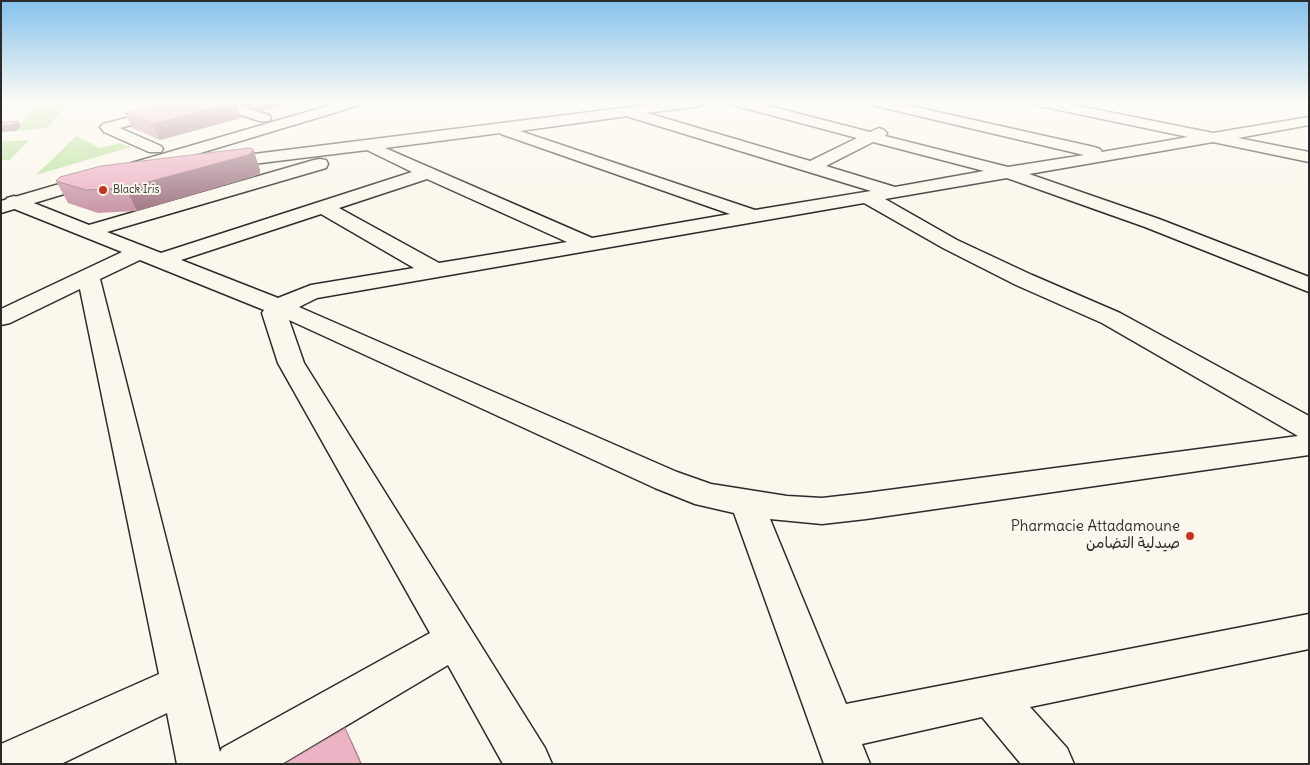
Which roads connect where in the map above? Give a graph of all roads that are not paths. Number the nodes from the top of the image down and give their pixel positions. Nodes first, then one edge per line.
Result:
1 (130, 138) edge
2 (192, 138) edge
3 (232, 138) edge
4 (436, 138) edge
5 (524, 138) edge
6 (712, 138) edge
7 (870, 138) edge
8 (874, 138) edge
9 (1032, 138) edge
10 (1219, 138) joint
11 (376, 146) junction
12 (155, 148) junction
13 (1107, 155) junction
14 (1309, 157) edge
15 (811, 167) junction
16 (1006, 172) junction
17 (427, 173) junction
18 (94, 178) junction
19 (893, 192) junction
20 (866, 196) junction
21 (6, 201) edge
22 (323, 207) junction
23 (753, 216) junction
24 (88, 232) junction
25 (588, 244) junction
26 (150, 256) junction
27 (436, 271) junction
28 (88, 276) junction
29 (1309, 285) edge
30 (280, 307) junction
31 (1, 318) edge
32 (1309, 429) edge
33 (1309, 445) edge
34 (748, 503) junction
35 (1309, 631) edge
36 (455, 639) junction
37 (180, 685) junction
38 (990, 695) junction
39 (840, 746) edge
40 (10, 764) edge
41 (200, 764) edge
42 (238, 764) edge
43 (529, 764) edge
44 (1051, 764) edge

1 - 12 street
2 - 12 street
3 - 18 street
4 - 11 street
5 - 23 street
6 - 15 street
7 - 15 street
8 - 16 street
9 - 13 street
10 - 13 street
10 - 14 street
11 - 17 street
11 - 18 street
11 - 24 street
12 - 21 street
13 - 16 street
15 - 19 street
16 - 19 street
16 - 29 street
17 - 22 street
17 - 25 street
18 - 21 street
19 - 20 street
20 - 23 street
20 - 32 street
21 - 24 street
22 - 26 street
22 - 27 street
23 - 25 street
24 - 26 street
25 - 27 street
26 - 28 street
26 - 30 street
27 - 30 street
28 - 31 street
28 - 37 street
30 - 34 street
30 - 36 street
33 - 34 street
34 - 39 street
35 - 38 street
36 - 42 street
36 - 43 street
37 - 40 street
37 - 41 street
38 - 39 street
38 - 44 street

